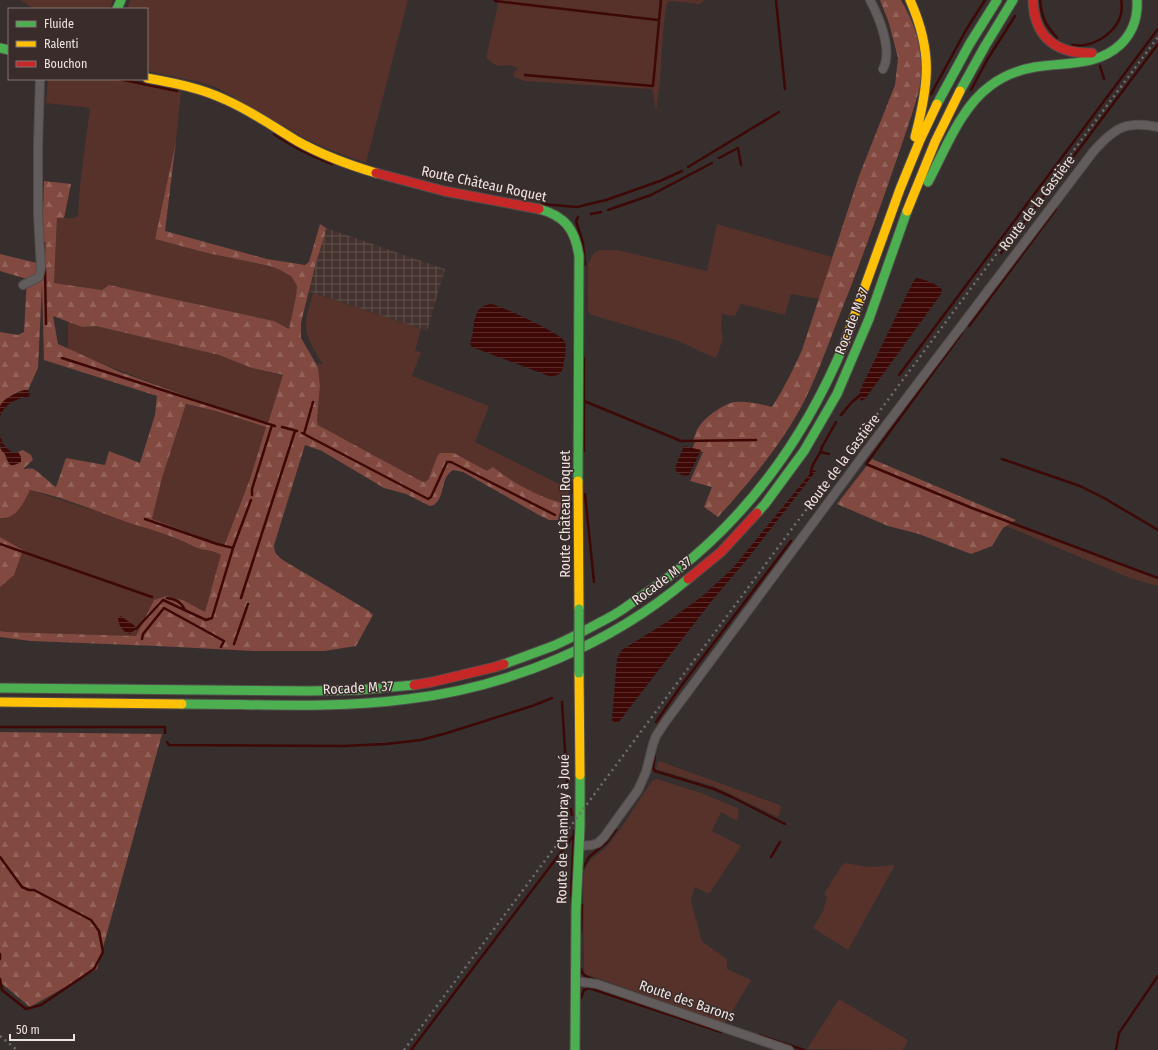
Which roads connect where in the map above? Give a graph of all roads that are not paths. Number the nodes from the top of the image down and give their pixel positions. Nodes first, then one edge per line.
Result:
1 (870, 0) edge
2 (910, 0) edge
3 (997, 0) edge
4 (1013, 0) edge
5 (1033, 0) edge
6 (1129, 0) edge
7 (1137, 0) edge
8 (883, 69) dead end
9 (148, 78) edge
10 (40, 80) edge
11 (1158, 127) edge
12 (898, 196) junction
13 (900, 231) junction
14 (23, 285) dead end
15 (579, 609) joint
16 (0, 688) edge
17 (0, 702) edge
18 (579, 846) junction
19 (575, 981) junction
20 (575, 1050) edge
21 (789, 1050) edge

1 - 8 street
2 - 12 main road
3 - 12 main road, Rocade M 37
4 - 13 main road, Rocade M 37
5 - 6 main road
7 - 13 main road
9 - 15 main road, Route Château Roquet
10 - 14 street
11 - 18 street, Route de la Gastière
12 - 16 main road, Rocade M 37
13 - 17 main road, Rocade M 37
15 - 18 main road, Route de Chambray à Joué, bridge
18 - 19 main road, Route de Chambray à Joué
19 - 20 main road, Route de Chambray à Joué
19 - 21 street, Route des Barons

